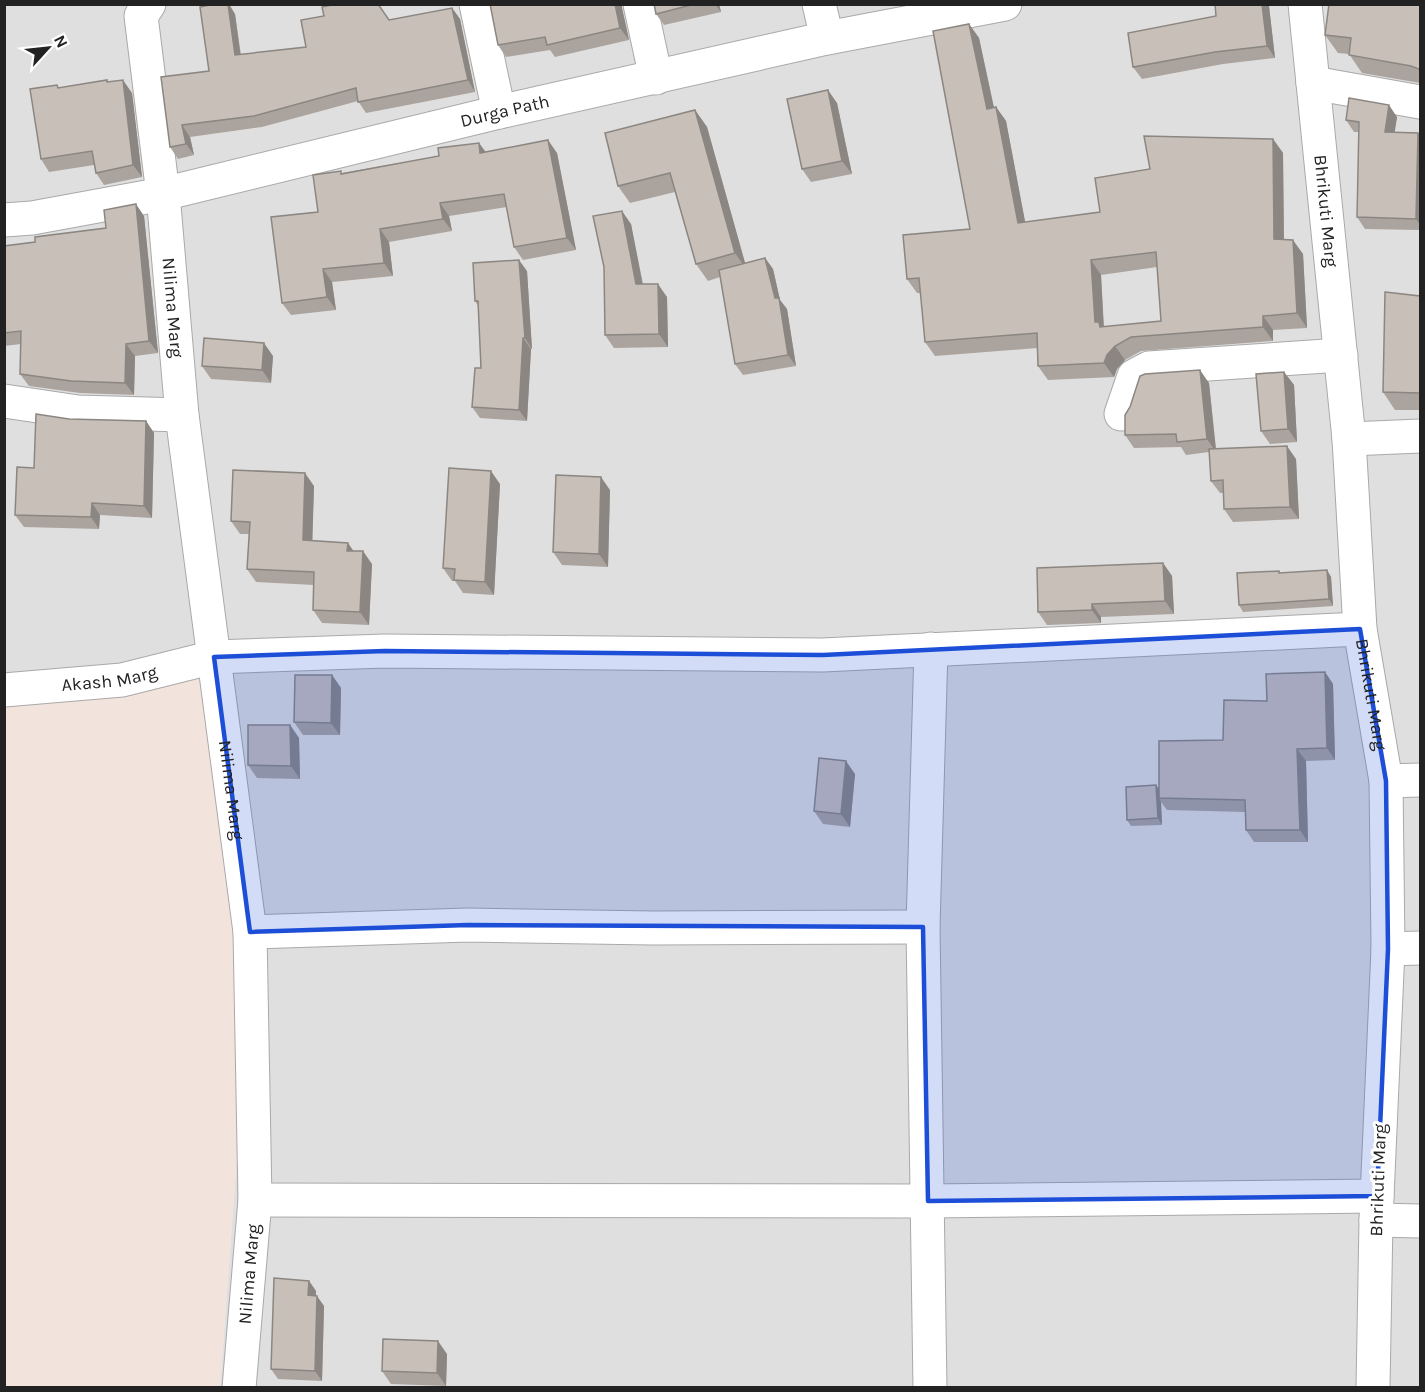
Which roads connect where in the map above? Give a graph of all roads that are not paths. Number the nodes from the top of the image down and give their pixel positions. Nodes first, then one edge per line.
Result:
1 (149, 4) edge
2 (476, 4) edge
3 (640, 4) edge
4 (819, 4) edge
5 (1005, 4) edge
6 (1305, 4) edge
7 (827, 38) junction
8 (656, 78) junction
9 (1313, 83) junction
10 (1420, 102) edge
11 (499, 112) junction
12 (163, 194) junction
13 (4, 220) edge
14 (1341, 354) junction
15 (4, 401) edge
16 (1121, 414) dead end
17 (182, 415) junction
18 (1420, 436) edge
19 (1349, 439) junction
20 (1360, 629) junction
21 (931, 650) junction
22 (214, 657) junction
23 (4, 690) edge
24 (1386, 780) junction
25 (1420, 780) edge
26 (923, 927) junction
27 (250, 932) junction
28 (1420, 948) edge
29 (1388, 949) junction
30 (255, 1200) junction
31 (928, 1201) junction
32 (1376, 1208) junction
33 (1420, 1221) edge
34 (239, 1388) edge
35 (930, 1388) edge
36 (1373, 1388) edge

1 - 12 street, Nilima Marg
2 - 11 street
3 - 8 street
4 - 7 street
5 - 7 street, Durga Path
6 - 9 street, Bhrikuti Marg
7 - 8 street, Durga Path
8 - 11 street, Durga Path
9 - 10 street
9 - 14 street, Bhrikuti Marg
11 - 12 street, Durga Path
12 - 13 street, Durga Path
12 - 17 street, Nilima Marg
14 - 16 street
14 - 19 street, Bhrikuti Marg
15 - 17 street
17 - 22 street, Nilima Marg
18 - 19 street
19 - 20 street, Bhrikuti Marg
20 - 21 street, Akash Marg
20 - 24 street, Bhrikuti Marg
21 - 22 street, Akash Marg
21 - 26 street
22 - 23 street, Akash Marg
22 - 27 street, Nilima Marg
24 - 25 street
24 - 29 street, Bhrikuti Marg
26 - 27 street
26 - 31 street
27 - 30 street, Nilima Marg
28 - 29 street
29 - 32 street, Bhrikuti Marg
30 - 31 street
30 - 34 street, Nilima Marg
31 - 32 street
31 - 35 street
32 - 33 street
32 - 36 street, Bhrikuti Marg

